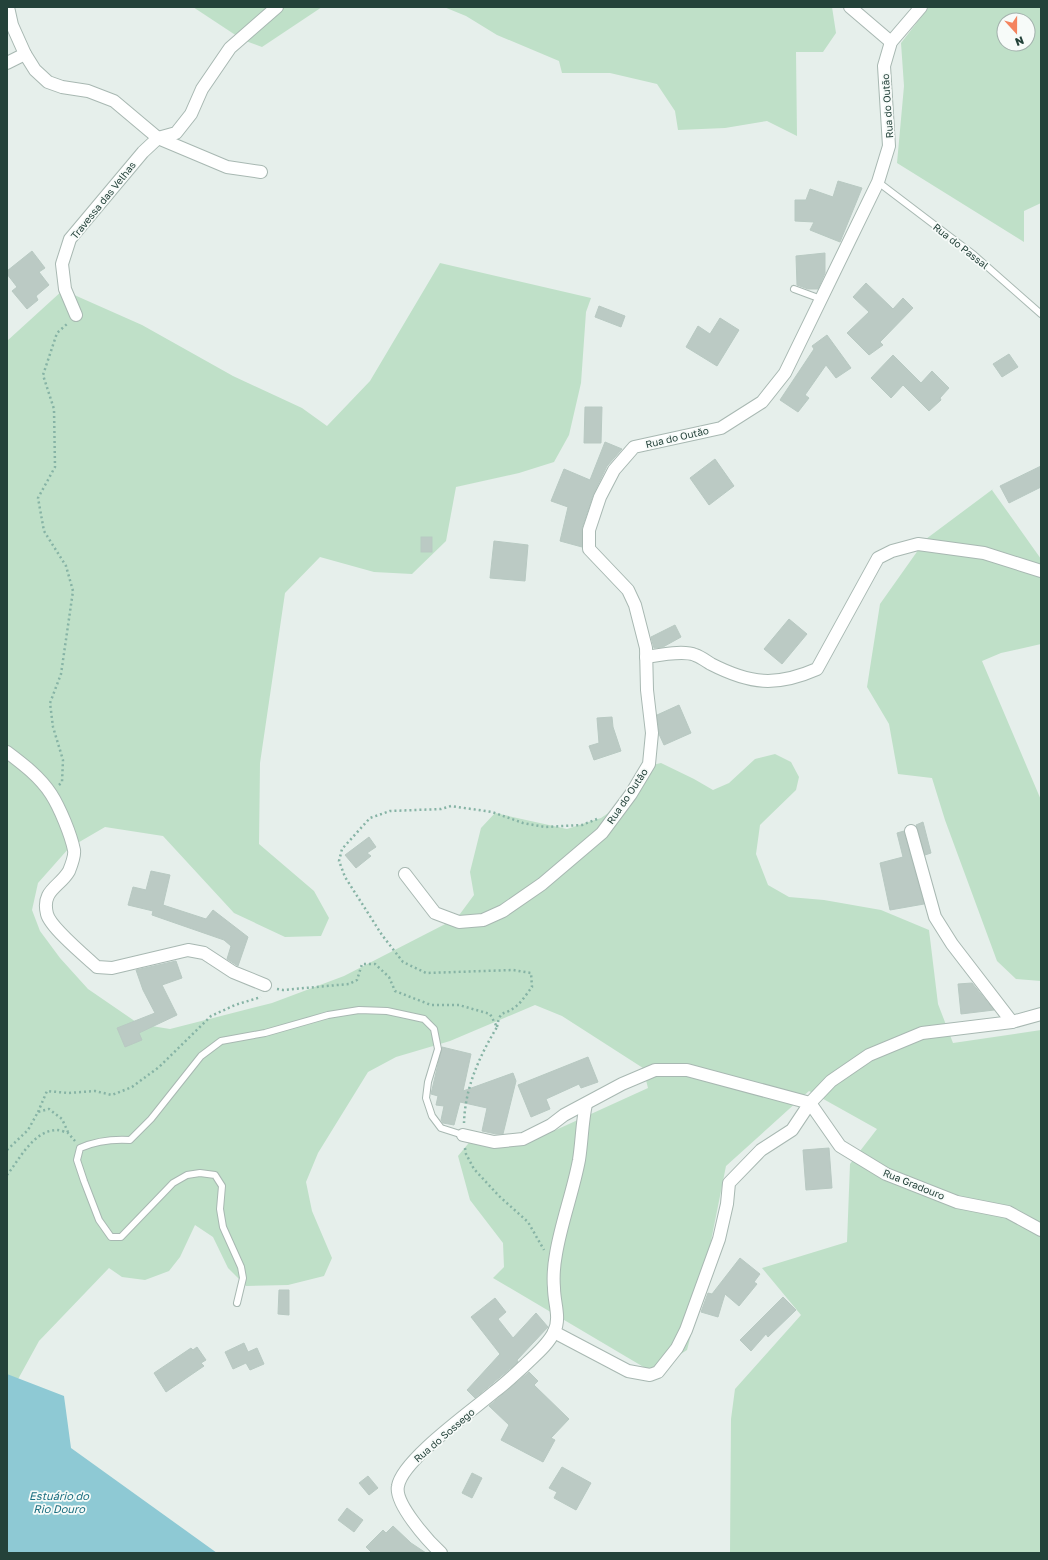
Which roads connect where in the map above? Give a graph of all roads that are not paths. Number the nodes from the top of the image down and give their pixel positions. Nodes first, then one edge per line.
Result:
1 (8, 7) edge
2 (277, 7) edge
3 (850, 7) edge
4 (920, 7) edge
5 (9, 25) edge
6 (891, 42) junction
7 (24, 54) junction
8 (7, 63) edge
9 (158, 138) junction
10 (260, 172) dead end
11 (878, 182) junction
12 (794, 289) dead end
13 (821, 299) junction
14 (1041, 314) edge
15 (76, 315) road end
16 (1041, 571) edge
17 (646, 656) junction
18 (7, 752) edge
19 (911, 831) dead end
20 (405, 874) dead end
21 (264, 991) road end
22 (1041, 1014) edge
23 (1012, 1022) junction
24 (810, 1103) junction
25 (586, 1104) junction
26 (463, 1136) joint
27 (1041, 1230) edge
28 (237, 1303) dead end
29 (554, 1332) junction
30 (441, 1553) edge

1 - 5 street
2 - 9 street
3 - 6 street
4 - 6 street, Rua do Outão
5 - 7 street
6 - 11 street, Rua do Outão
7 - 8 street
7 - 9 street
9 - 10 street
9 - 15 street, Travessa das Velhas
11 - 13 street, Rua do Outão
11 - 14 lane, Rua do Passal
12 - 13 lane
13 - 17 street, Rua do Outão
16 - 17 street
17 - 20 street, Rua do Outão
18 - 21 street
19 - 23 street
22 - 23 street
23 - 24 street
24 - 25 street
24 - 27 street, Rua Gradouro
24 - 29 street
25 - 26 street
25 - 29 street
26 - 28 lane
29 - 30 street, Rua do Sossego

